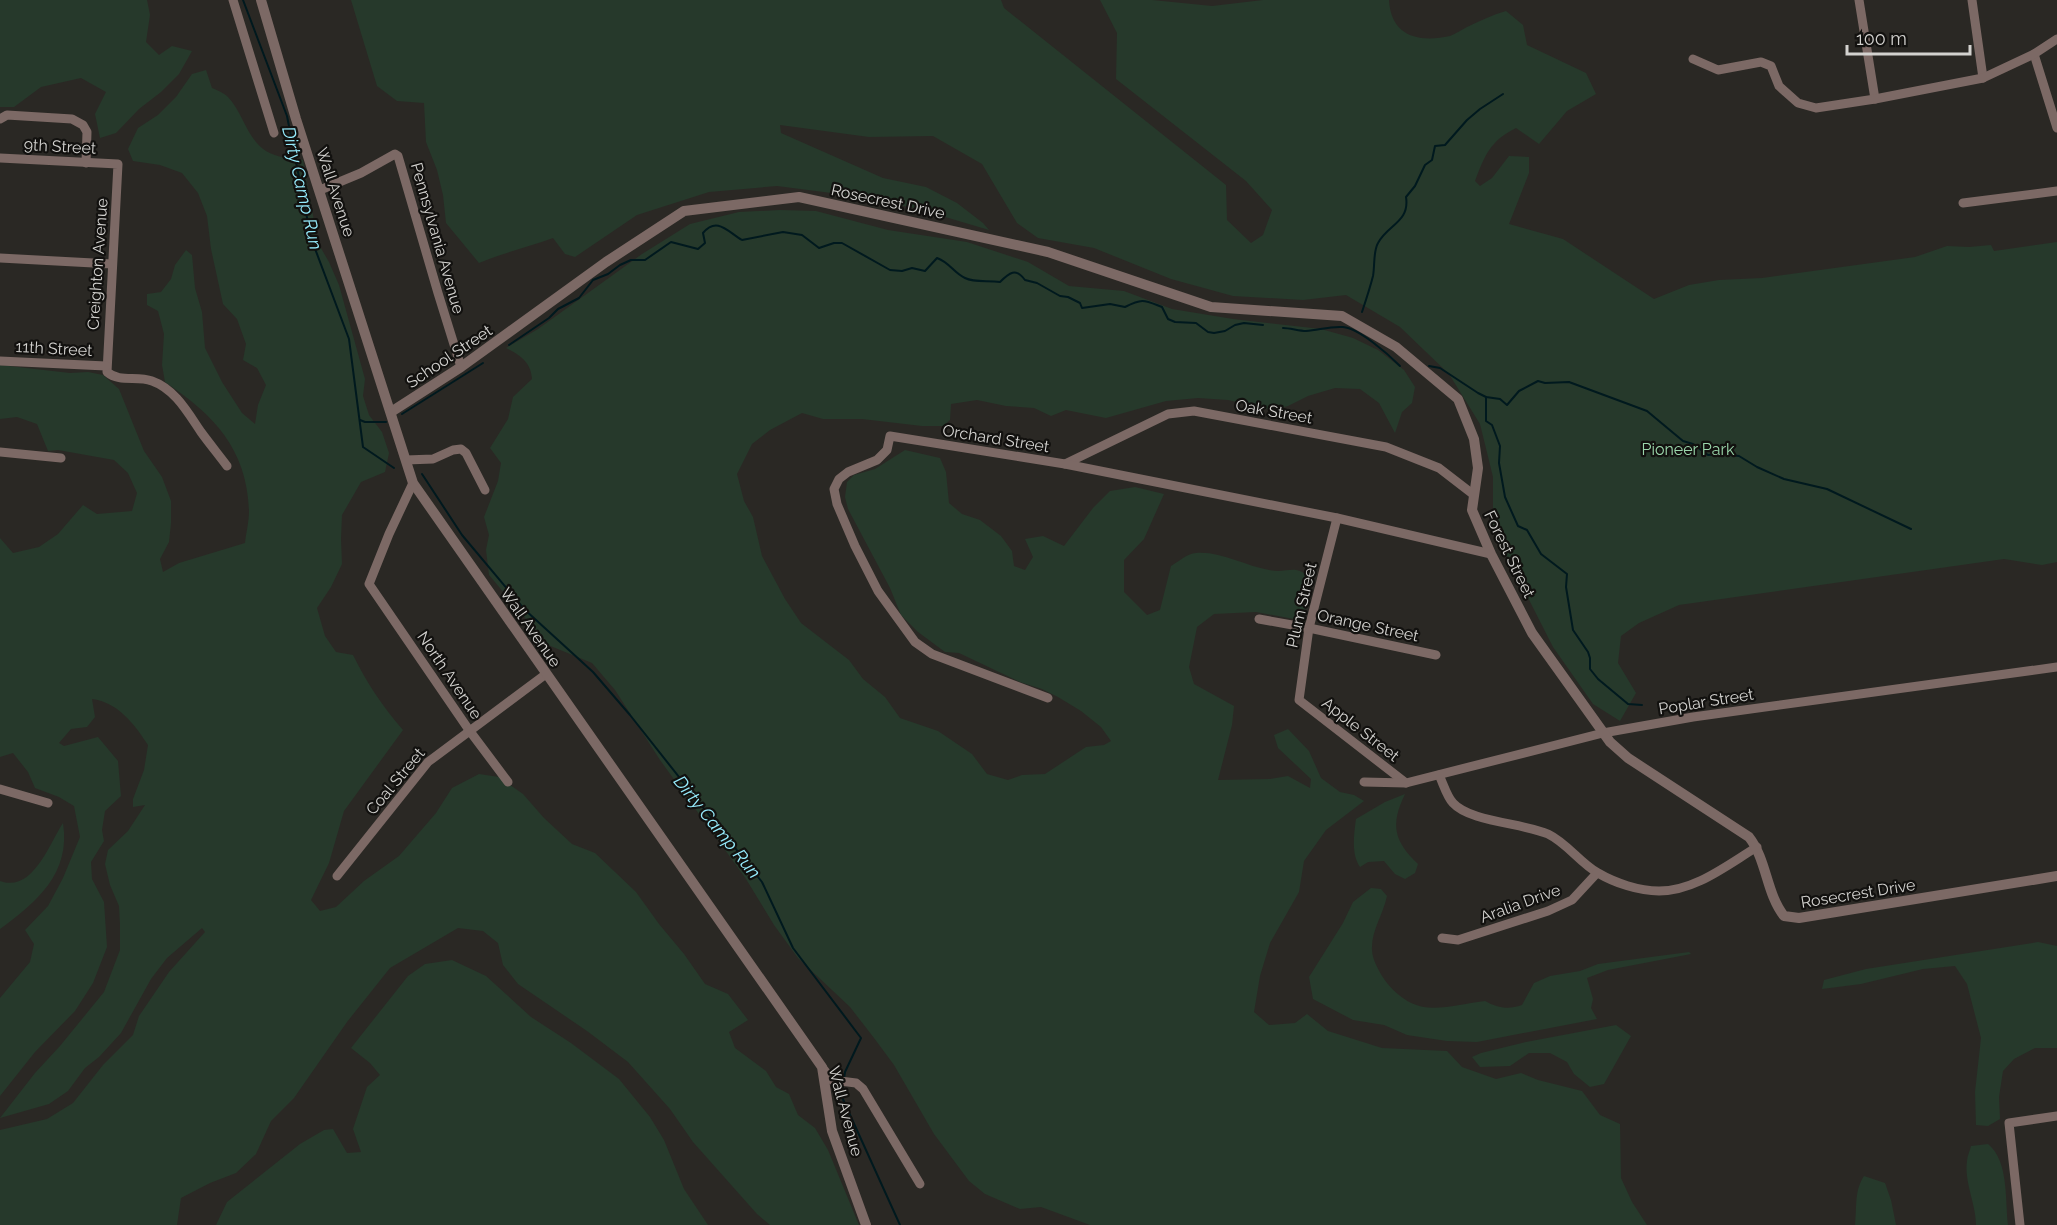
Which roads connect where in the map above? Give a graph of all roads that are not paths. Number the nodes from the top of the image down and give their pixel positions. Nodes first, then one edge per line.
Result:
1 (233, 0) edge
2 (261, 0) edge
3 (1859, 0) edge
4 (1972, 0) edge
5 (2057, 39) edge
6 (2034, 54) junction
7 (1693, 59) dead end
8 (1983, 78) junction
9 (1875, 99) junction
10 (0, 119) edge
11 (2057, 128) edge
12 (274, 134) dead end
13 (0, 158) edge
14 (87, 163) junction
15 (118, 164) joint
16 (320, 190) junction
17 (2057, 191) edge
18 (1963, 203) dead end
19 (0, 258) edge
20 (112, 264) junction
21 (1272, 312) joint
22 (523, 324) joint
23 (0, 360) edge
24 (106, 366) junction
25 (461, 367) junction
26 (391, 412) junction
27 (0, 452) edge
28 (61, 458) dead end
29 (406, 460) junction
30 (1065, 464) junction
31 (227, 466) dead end
32 (413, 483) junction
33 (485, 490) dead end
34 (1474, 495) junction
35 (1337, 518) junction
36 (1491, 554) junction
37 (1259, 619) dead end
38 (1309, 628) junction
39 (1436, 655) dead end
40 (2057, 667) edge
41 (546, 674) junction
42 (1048, 699) dead end
43 (1299, 700) joint
44 (469, 730) junction
45 (1603, 733) junction
46 (1439, 775) junction
47 (508, 782) dead end
48 (1364, 782) dead end
49 (1406, 783) junction
50 (0, 789) edge
51 (48, 803) dead end
52 (1757, 847) junction
53 (1597, 873) junction
54 (337, 876) dead end
55 (2057, 876) edge
56 (1442, 938) dead end
57 (822, 1068) junction
58 (2057, 1116) edge
59 (920, 1184) dead end
60 (866, 1225) edge
61 (2020, 1225) edge

1 - 12 street
2 - 16 street, Wall Avenue
3 - 9 street
4 - 8 street
5 - 6 street
6 - 8 street
6 - 11 street
7 - 9 street
8 - 9 street
10 - 14 street
13 - 14 street, 9th Street
14 - 15 street, 9th Street
15 - 20 street, Creighton Avenue
16 - 25 street, Pennsylvania Avenue
16 - 26 street, Wall Avenue
17 - 18 street
19 - 20 street
20 - 24 street, Creighton Avenue
21 - 22 street, Rosecrest Drive
21 - 34 street, Forest Street
22 - 25 street, School Street
23 - 24 street, 11th Street
24 - 31 street
25 - 26 street, School Street
26 - 29 street, Wall Avenue
27 - 28 street
29 - 32 street, Wall Avenue
29 - 33 street
30 - 34 street, Oak Street
30 - 35 street, Orchard Street
30 - 42 street, Orchard Street
32 - 41 street, Wall Avenue
32 - 44 street, North Avenue
34 - 36 street, Forest Street
35 - 36 street, Orchard Street
35 - 38 street, Plum Street
36 - 45 street, Forest Street
37 - 38 street, Orange Street
38 - 39 street, Orange Street
38 - 43 street, Plum Street
40 - 45 street, Poplar Street
41 - 44 street, Coal Street
41 - 57 street, Wall Avenue
43 - 49 street, Apple Street
44 - 47 street, North Avenue
44 - 54 street, Coal Street
45 - 46 street, Poplar Street
45 - 52 street
46 - 49 street, Poplar Street
46 - 53 street
48 - 49 street, Poplar Street
50 - 51 street
52 - 53 street
52 - 55 street, Rosecrest Drive
53 - 56 street, Aralia Drive
57 - 59 street
57 - 60 street, Wall Avenue
58 - 61 street

